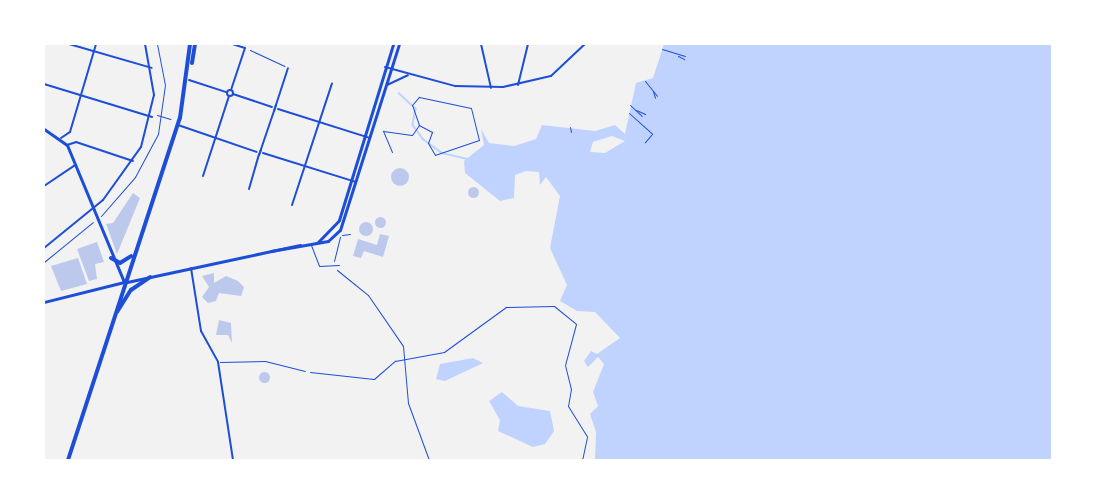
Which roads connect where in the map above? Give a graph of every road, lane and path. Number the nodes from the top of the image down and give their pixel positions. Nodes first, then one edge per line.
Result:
1 (69, 44) edge
2 (96, 44) edge
3 (145, 44) edge
4 (190, 44) edge
5 (195, 44) edge
6 (232, 44) edge
7 (393, 44) edge
8 (399, 44) edge
9 (481, 44) edge
10 (528, 44) edge
11 (585, 44) edge
12 (245, 48) junction
13 (663, 49) dead end
14 (94, 51) junction
15 (679, 54) junction
16 (685, 56) dead end
17 (684, 59) dead end
18 (190, 66) junction
19 (152, 68) junction
20 (288, 68) joint
21 (385, 68) junction
22 (391, 69) junction
23 (411, 75) junction
24 (189, 80) junction
25 (645, 81) dead end
26 (332, 83) dead end
27 (44, 84) edge
28 (518, 85) junction
29 (385, 87) junction
30 (491, 88) junction
31 (231, 90) junction
32 (653, 91) junction
33 (227, 93) junction
34 (233, 94) junction
35 (81, 96) junction
36 (229, 96) junction
37 (657, 96) dead end
38 (655, 98) dead end
39 (276, 105) junction
40 (630, 105) dead end
41 (272, 107) junction
42 (278, 109) junction
43 (636, 110) junction
44 (274, 111) junction
45 (629, 113) dead end
46 (645, 114) dead end
47 (152, 115) junction
48 (642, 116) dead end
49 (170, 119) dead end
50 (320, 122) junction
51 (178, 125) junction
52 (419, 125) junction
53 (570, 127) dead end
54 (44, 129) edge
55 (571, 132) dead end
56 (365, 136) junction
57 (61, 138) junction
58 (216, 138) junction
59 (370, 138) junction
60 (645, 142) dead end
61 (66, 144) junction
62 (260, 152) junction
63 (392, 152) dead end
64 (133, 161) junction
65 (75, 165) junction
66 (305, 167) junction
67 (203, 176) dead end
68 (351, 181) junction
69 (356, 182) junction
70 (45, 184) edge
71 (249, 189) dead end
72 (292, 205) dead end
73 (92, 210) junction
74 (86, 229) dead end
75 (350, 234) dead end
76 (318, 242) junction
77 (310, 243) junction
78 (44, 248) edge
79 (134, 253) junction
80 (111, 258) junction
81 (44, 262) edge
82 (335, 266) dead end
83 (339, 266) dead end
84 (191, 268) junction
85 (337, 270) dead end
86 (150, 277) junction
87 (124, 282) junction
88 (44, 302) edge
89 (113, 317) junction
90 (408, 358) junction
91 (218, 362) junction
92 (305, 371) joint
93 (233, 459) edge
94 (68, 460) edge
95 (429, 460) edge
96 (582, 460) edge

1 - 14 street
2 - 14 street
3 - 19 street
4 - 18 main road
5 - 18 main road
6 - 12 street
7 - 21 street
8 - 22 street
9 - 30 street
10 - 28 street
11 - 28 street
12 - 20 path
12 - 31 street
13 - 15 path
14 - 19 street
14 - 35 street
15 - 16 path
15 - 17 path
18 - 24 main road
19 - 47 street
20 - 39 street
21 - 22 street
21 - 56 street
22 - 23 street
22 - 29 street
23 - 29 street
23 - 30 street
24 - 33 street
24 - 51 main road
25 - 32 path
26 - 50 street
27 - 35 street
28 - 30 street
29 - 59 street
31 - 33 street
31 - 34 street
32 - 37 path
32 - 38 path
33 - 36 street
34 - 36 street
34 - 41 street
35 - 47 street
35 - 57 street
36 - 58 street
39 - 41 street
39 - 42 street
40 - 43 path
41 - 44 street
42 - 44 street
42 - 50 street
43 - 46 path
43 - 48 path
44 - 62 street
45 - 60 path
47 - 49 path
47 - 64 street
50 - 56 street
50 - 66 street
51 - 58 street
51 - 79 main road
52 - 52 path
52 - 63 path
53 - 55 path
54 - 57 street
56 - 59 street
56 - 68 street
57 - 61 street
58 - 62 street
58 - 67 street
59 - 69 street
61 - 64 street
61 - 65 street
62 - 66 street
62 - 71 street
64 - 73 street
65 - 70 street
65 - 73 street
66 - 68 street
66 - 72 street
68 - 69 street
68 - 76 street
69 - 76 street
73 - 78 street
73 - 80 street
74 - 81 path
75 - 82 path
76 - 77 street
77 - 83 lane
77 - 84 street
79 - 80 main road
79 - 87 main road
80 - 87 street
84 - 86 street
84 - 91 street
85 - 90 path
86 - 87 street
86 - 89 main road
87 - 88 street
87 - 89 main road
89 - 94 main road
90 - 92 path
90 - 95 path
90 - 96 path
91 - 92 lane
91 - 93 street

